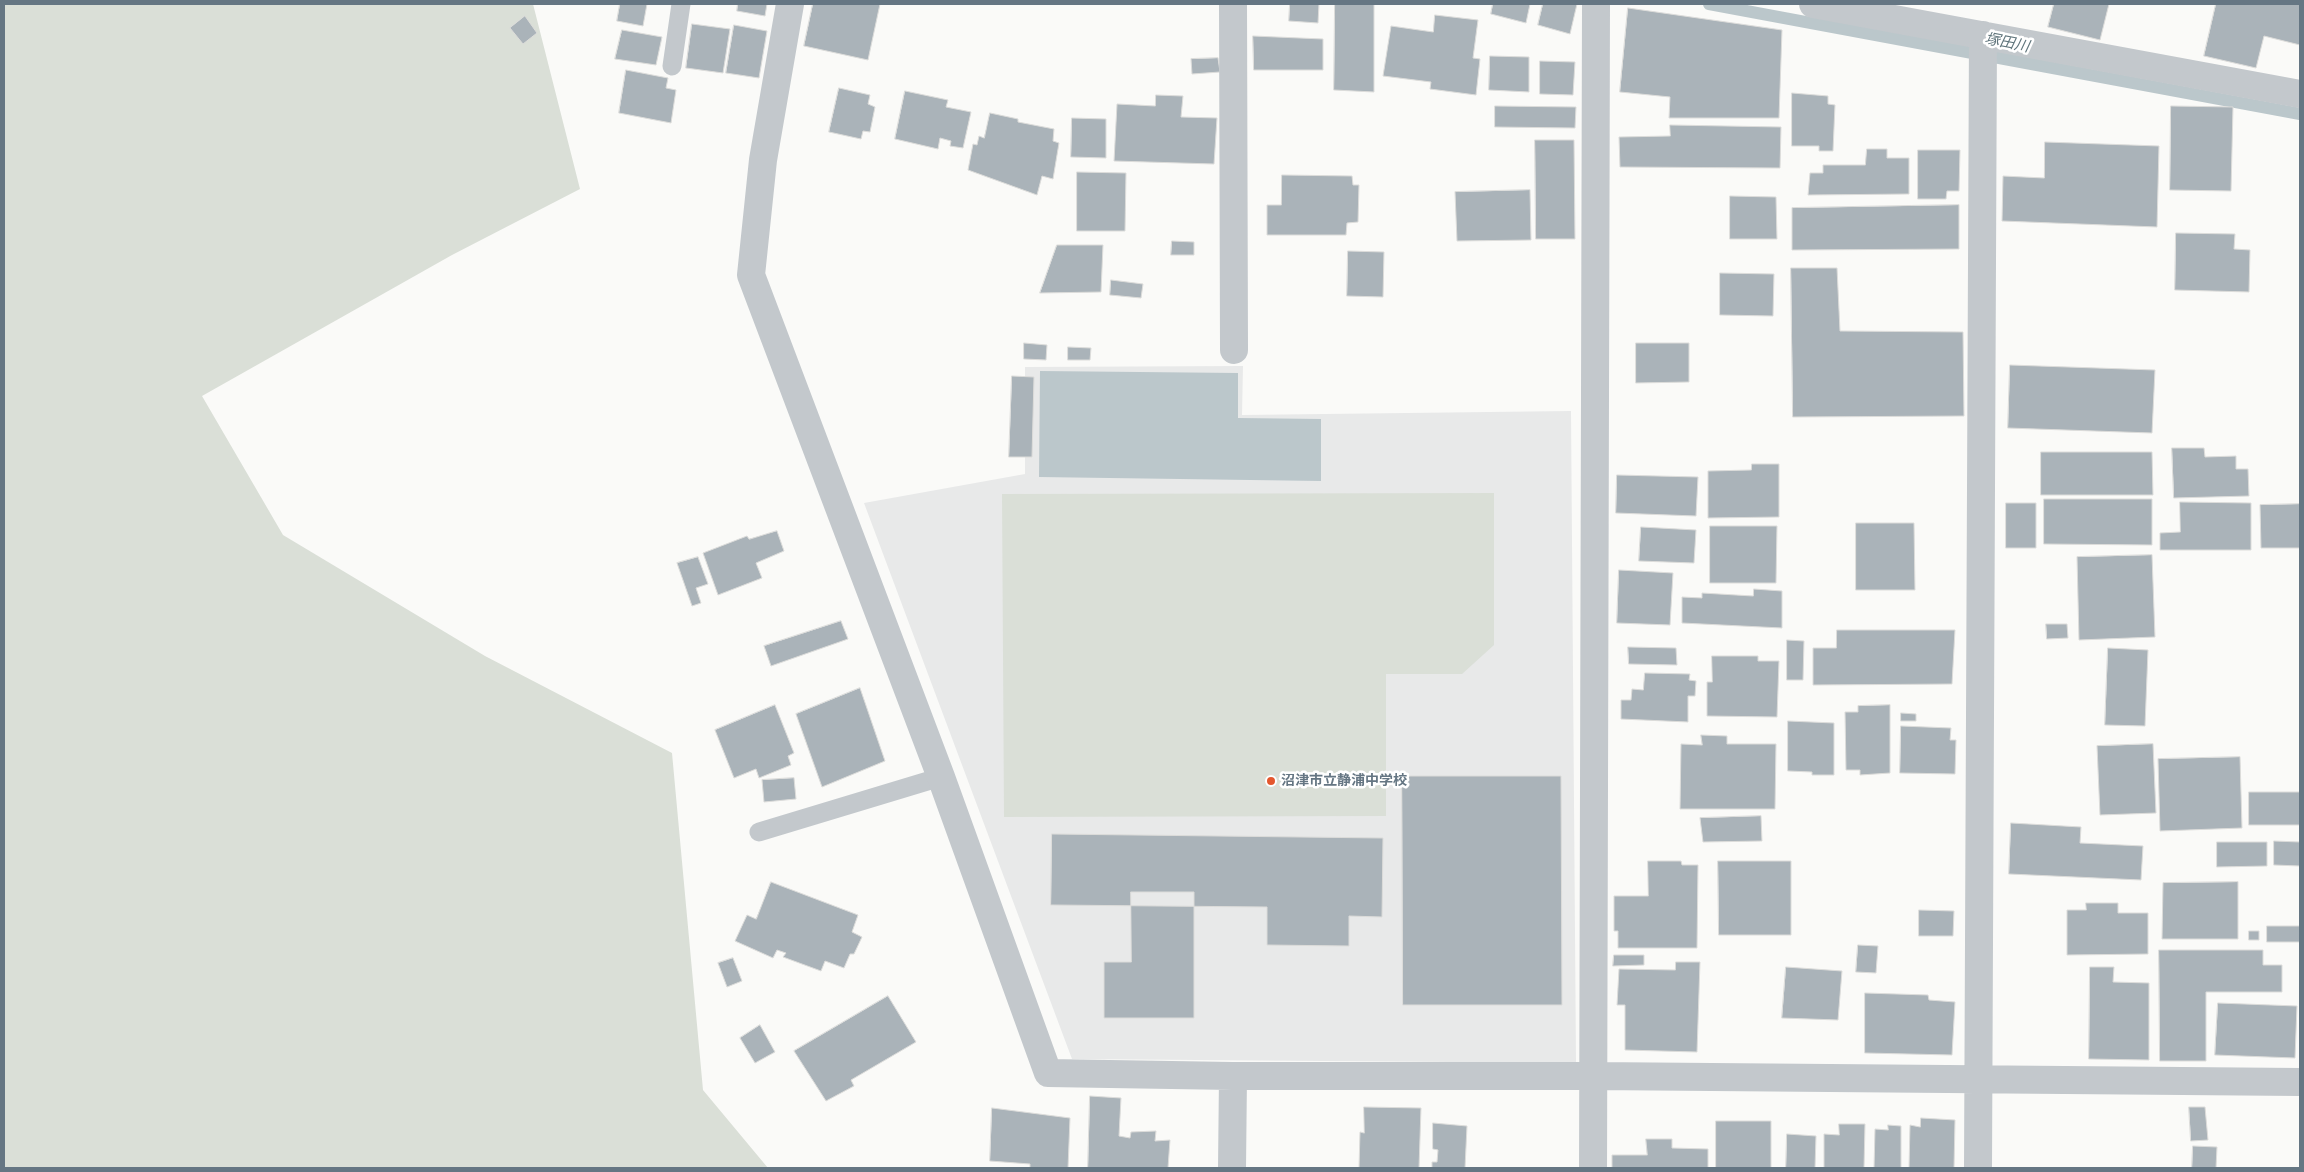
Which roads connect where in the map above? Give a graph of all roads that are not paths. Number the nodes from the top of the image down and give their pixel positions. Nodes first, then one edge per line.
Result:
1 (681, 4) edge
2 (790, 4) edge
3 (1233, 4) edge
4 (1596, 4) edge
5 (1812, 4) edge
6 (1983, 35) junction
7 (672, 66) dead end
8 (2300, 94) edge
9 (1234, 350) dead end
10 (941, 777) junction
11 (759, 832) dead end
12 (1233, 1076) junction
13 (1594, 1076) junction
14 (1979, 1079) junction
15 (2300, 1082) edge
16 (1232, 1168) edge
17 (1593, 1168) edge
18 (1978, 1168) edge

1 - 7 lane
2 - 10 street
3 - 9 street
4 - 13 street
5 - 6 street
6 - 8 street
6 - 14 street
10 - 11 lane
10 - 12 street
12 - 13 street
12 - 16 street
13 - 14 street
13 - 17 street
14 - 15 street
14 - 18 street

